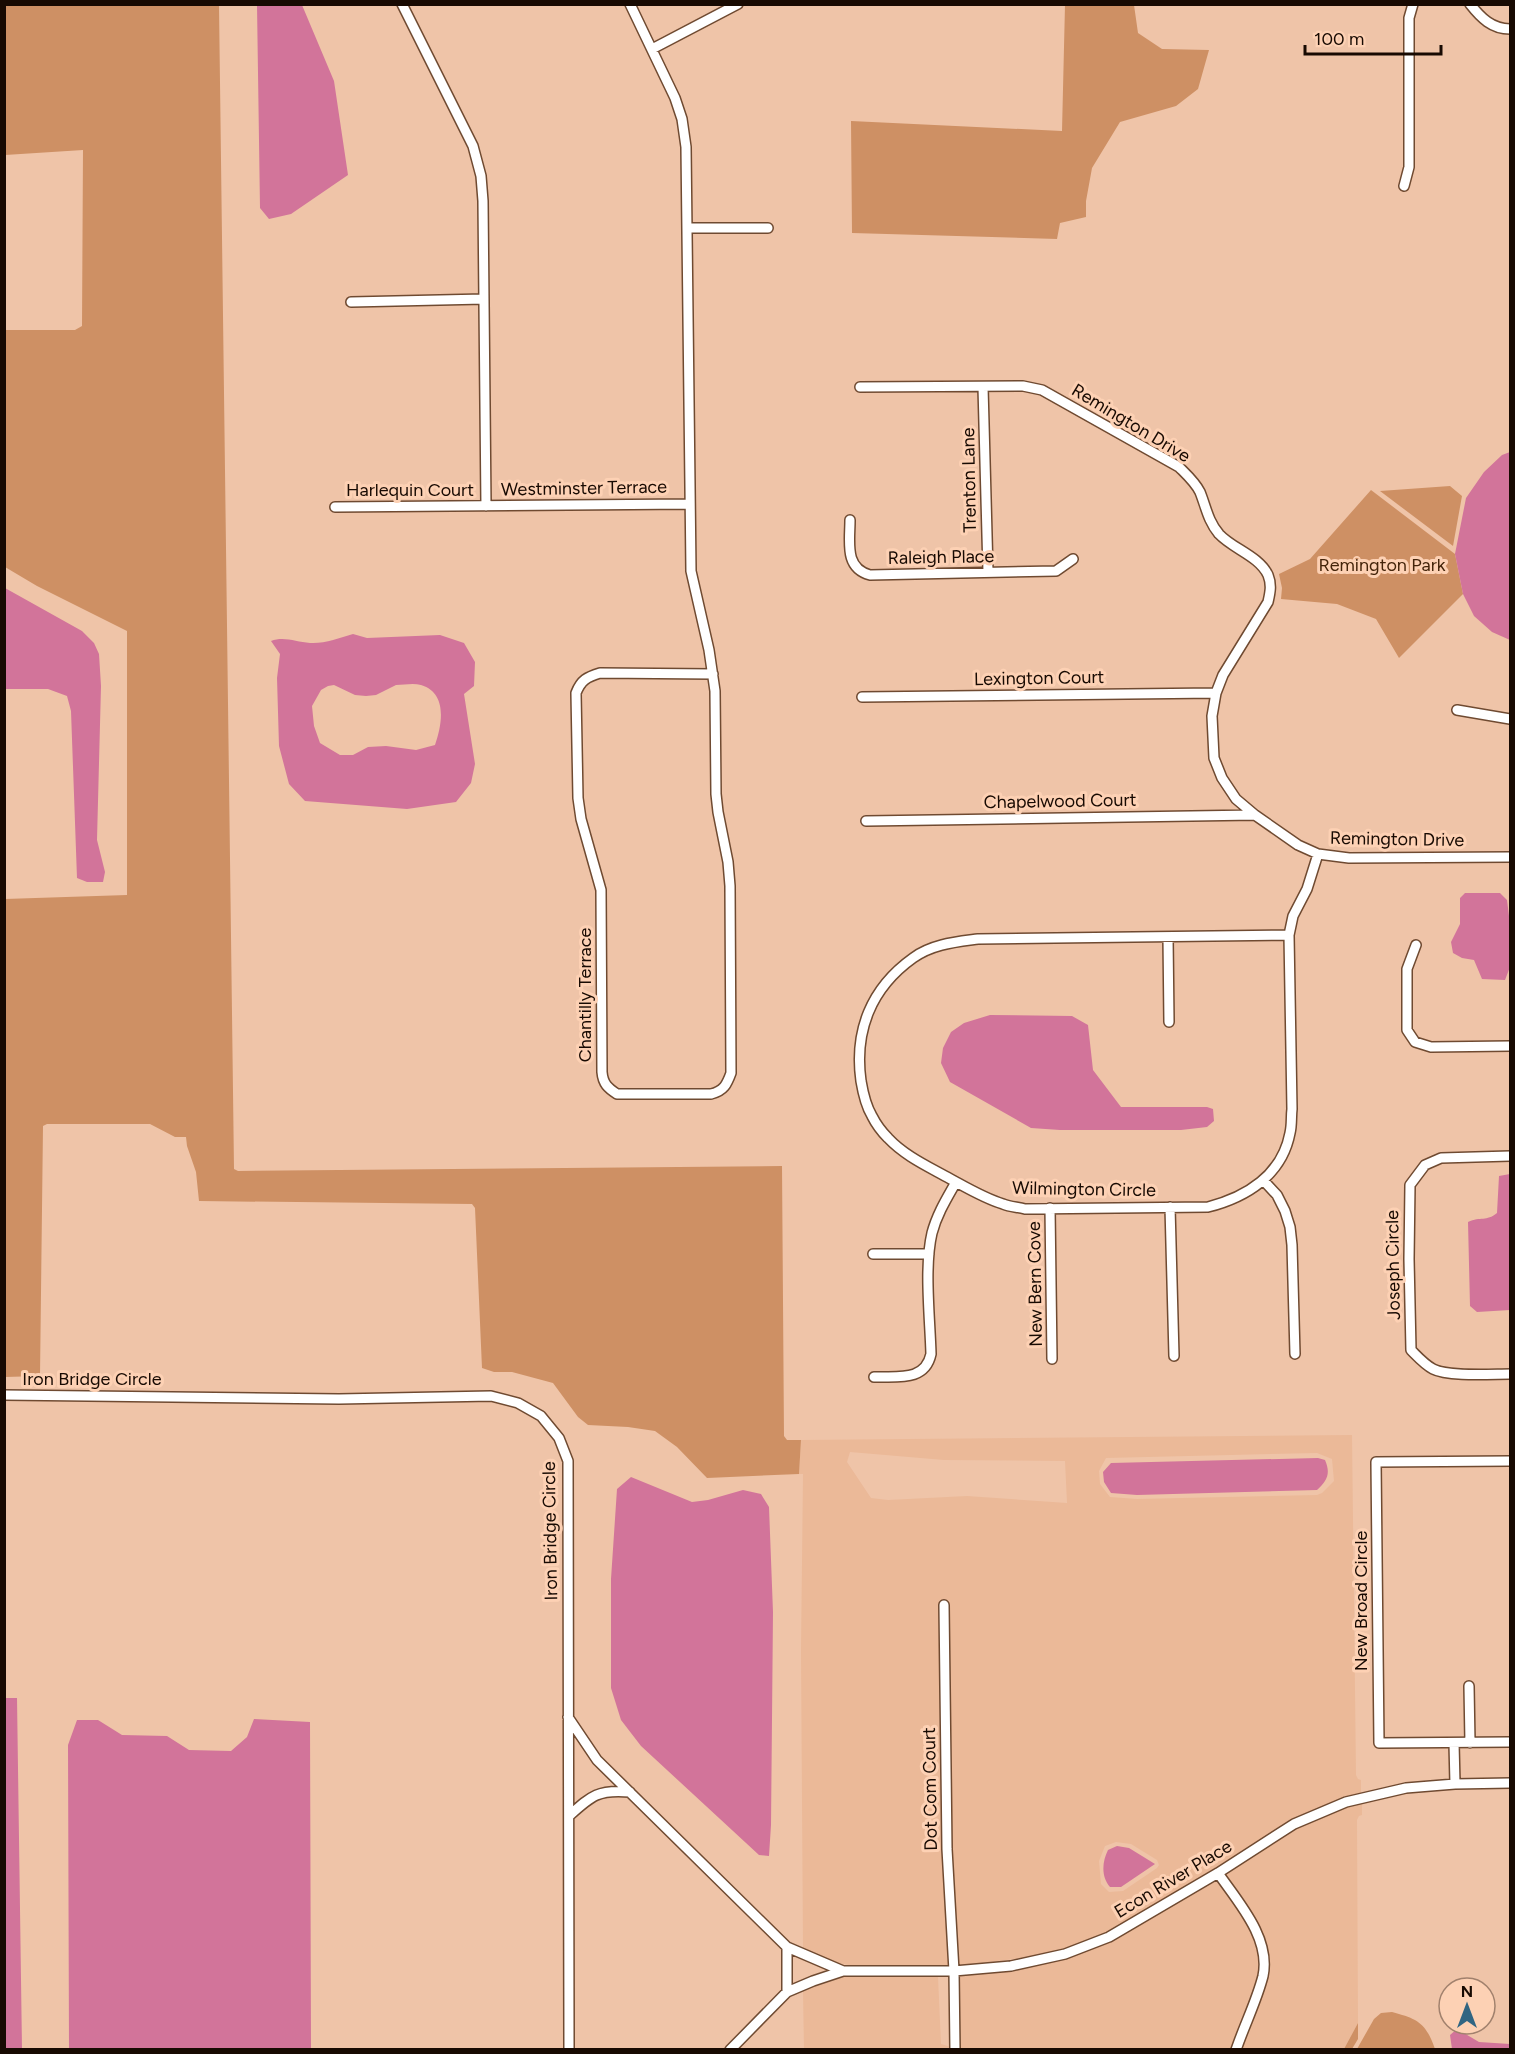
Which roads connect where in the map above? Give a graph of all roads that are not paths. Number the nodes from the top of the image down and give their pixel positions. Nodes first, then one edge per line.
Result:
1 (402, 4) edge
2 (630, 4) edge
3 (738, 4) edge
4 (1413, 4) edge
5 (1470, 4) edge
6 (1510, 29) edge
7 (652, 49) junction
8 (1404, 186) dead end
9 (688, 228) junction
10 (768, 228) dead end
11 (484, 299) junction
12 (351, 302) dead end
13 (860, 387) dead end
14 (983, 387) junction
15 (690, 504) junction
16 (486, 506) junction
17 (334, 507) dead end
18 (850, 520) dead end
19 (1073, 559) dead end
20 (988, 572) junction
21 (713, 674) junction
22 (1216, 693) junction
23 (862, 697) dead end
24 (1457, 710) dead end
25 (1510, 719) edge
26 (1255, 815) junction
27 (866, 821) dead end
28 (1318, 854) junction
29 (1510, 857) edge
30 (1289, 935) junction
31 (1168, 937) junction
32 (1416, 945) dead end
33 (1169, 1022) dead end
34 (1510, 1046) edge
35 (1510, 1156) edge
36 (1263, 1180) junction
37 (956, 1182) junction
38 (1170, 1207) junction
39 (1050, 1208) junction
40 (873, 1254) dead end
41 (929, 1254) junction
42 (1295, 1354) dead end
43 (1174, 1356) dead end
44 (1052, 1359) dead end
45 (1510, 1374) edge
46 (874, 1377) dead end
47 (4, 1395) edge
48 (1510, 1461) edge
49 (944, 1605) dead end
50 (1469, 1686) dead end
51 (568, 1717) junction
52 (1510, 1742) edge
53 (1454, 1743) junction
54 (1470, 1743) junction
55 (1510, 1783) edge
56 (1455, 1784) junction
57 (630, 1792) junction
58 (569, 1816) junction
59 (1218, 1873) junction
60 (787, 1947) junction
61 (843, 1971) junction
62 (954, 1971) junction
63 (787, 1992) junction
64 (569, 2049) edge
65 (730, 2049) edge
66 (955, 2049) edge
67 (1236, 2049) edge

1 - 11 street, Westminster Terrace
2 - 7 street, Westminster Terrace
3 - 7 street
4 - 8 street
5 - 6 street
7 - 9 street, Westminster Terrace
9 - 10 street
9 - 15 street, Westminster Terrace
11 - 12 street
11 - 16 street, Westminster Terrace
13 - 14 street, Remington Drive
14 - 20 street, Trenton Lane
14 - 22 street, Remington Drive
15 - 16 street, Westminster Terrace
15 - 21 street, Chantilly Terrace
16 - 17 street, Harlequin Court
18 - 20 street, Raleigh Place
19 - 20 street, Raleigh Place
21 - 21 street, Chantilly Terrace
22 - 23 street, Lexington Court
22 - 26 street, Remington Drive
24 - 25 street
26 - 27 street, Chapelwood Court
26 - 28 street, Remington Drive
28 - 29 street, Remington Drive
28 - 30 street, Wilmington Circle
30 - 31 street, Wilmington Circle
30 - 36 street, Wilmington Circle
31 - 33 street
31 - 37 street, Wilmington Circle
32 - 34 street
35 - 45 street, Joseph Circle
36 - 38 street, Wilmington Circle
36 - 42 street
37 - 39 street, Wilmington Circle
37 - 41 street
38 - 39 street, Wilmington Circle
38 - 43 street
39 - 44 street, New Bern Cove
40 - 41 street
41 - 46 street
47 - 51 street, Iron Bridge Circle
48 - 53 street, New Broad Circle
49 - 62 street, Dot Com Court
50 - 54 street
51 - 57 street
51 - 58 street, Iron Bridge Circle
52 - 54 street, New Broad Circle
53 - 54 street, New Broad Circle
53 - 56 street
55 - 56 street, Econ River Place
56 - 59 street, Econ River Place
57 - 58 street
57 - 60 street
58 - 64 street, Iron Bridge Circle
59 - 62 street, Econ River Place
59 - 67 street
60 - 61 street
60 - 63 street
61 - 62 street, Econ River Place
61 - 63 street
62 - 66 street, Dot Com Court
63 - 65 street

